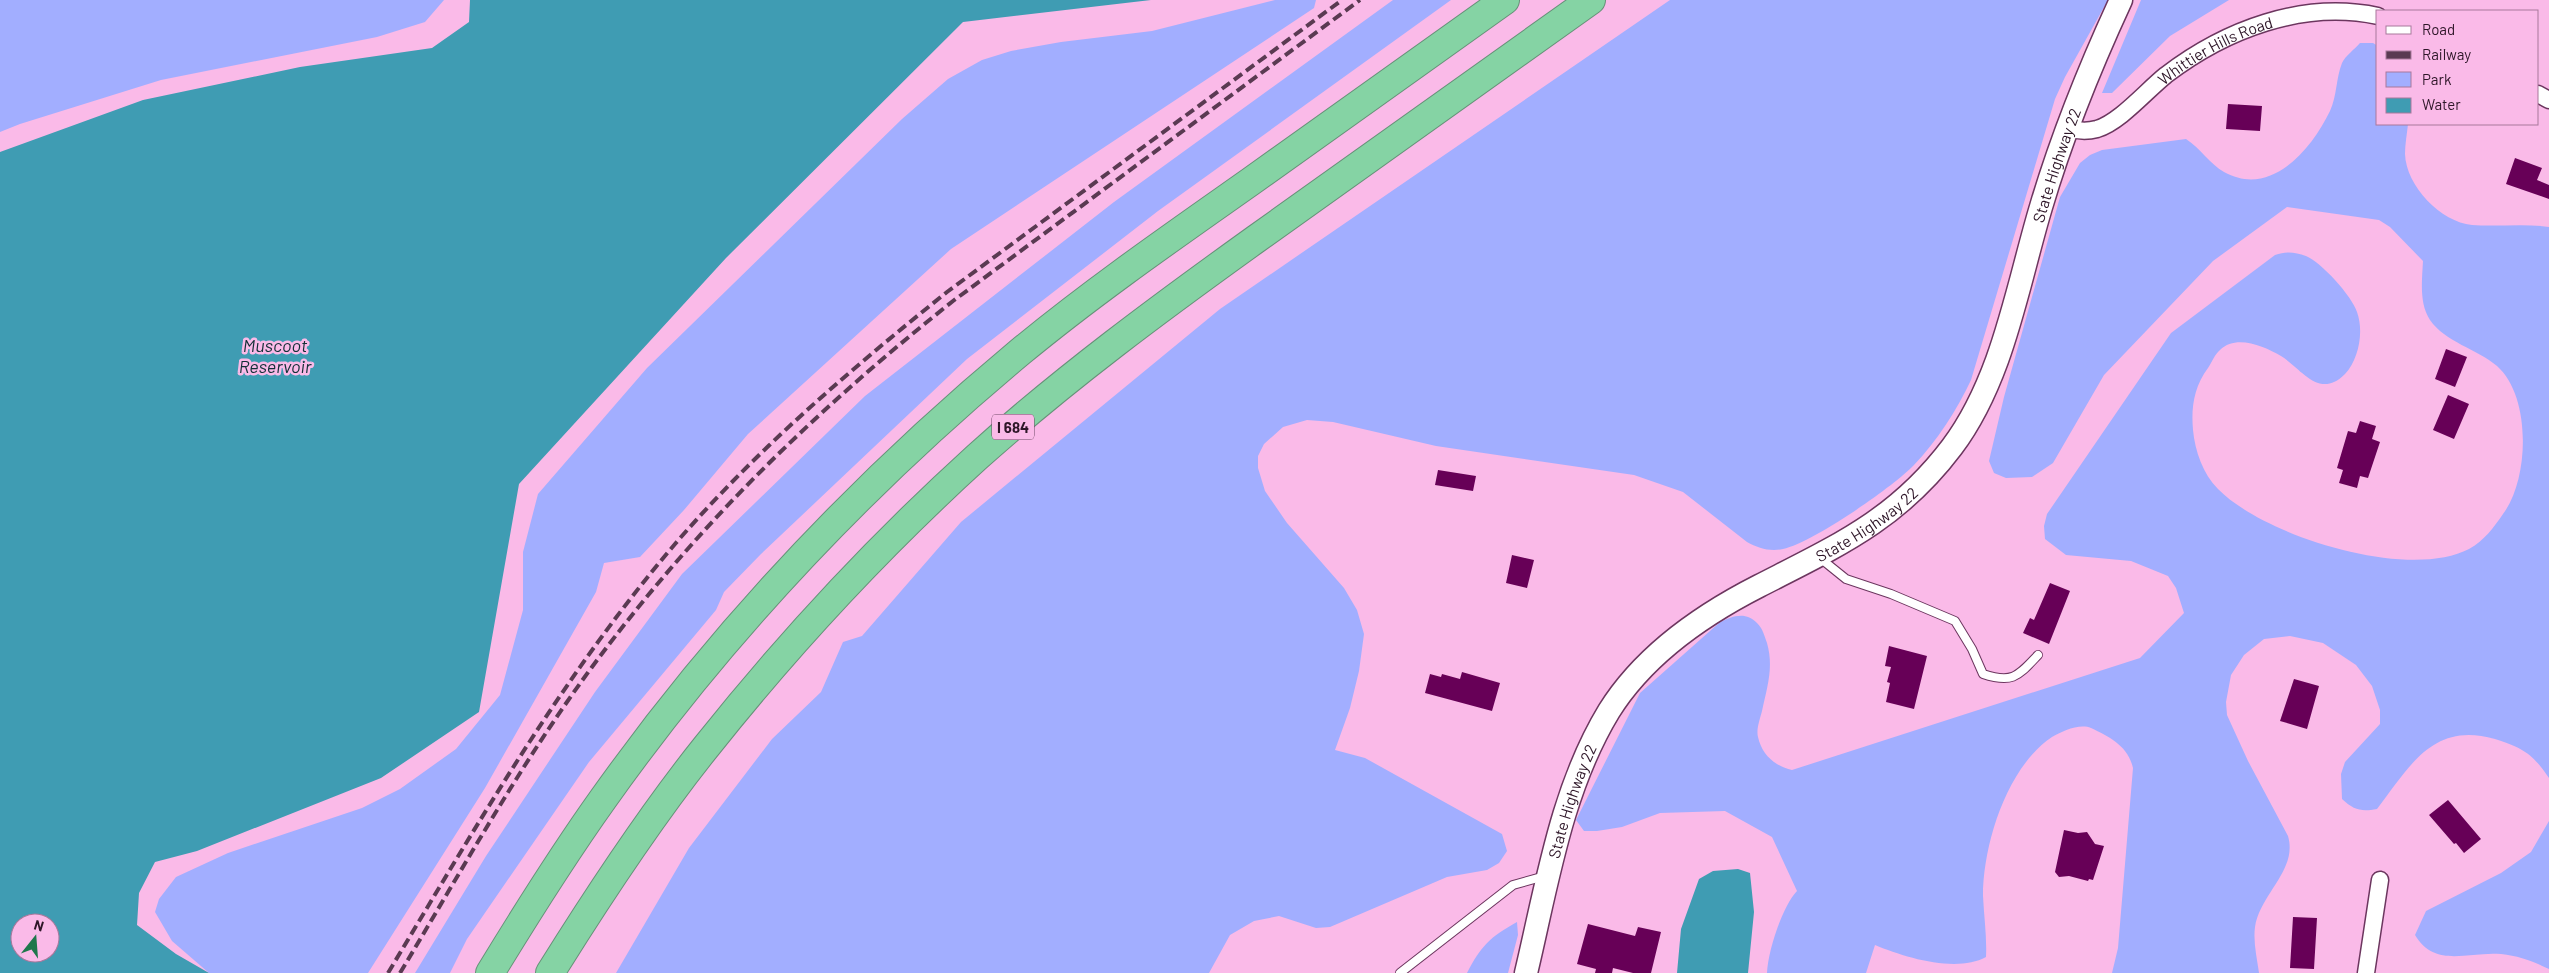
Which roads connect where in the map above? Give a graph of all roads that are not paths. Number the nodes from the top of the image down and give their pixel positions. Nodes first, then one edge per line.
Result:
1 (1505, 0) edge
2 (1591, 0) edge
3 (2121, 0) edge
4 (2376, 15) edge
5 (2067, 128) junction
6 (1818, 556) junction
7 (2038, 655) dead end
8 (1550, 874) junction
9 (2380, 880) dead end
10 (490, 973) edge
11 (550, 973) edge
12 (1400, 973) edge
13 (1526, 973) edge
14 (2366, 973) edge

1 - 10 highway
2 - 11 highway, I 684
3 - 5 main road, State Highway 22
4 - 5 street, Whittier Hills Road
5 - 6 main road, State Highway 22
6 - 7 lane
6 - 8 main road, State Highway 22
8 - 12 lane
8 - 13 main road, State Highway 22
9 - 14 street

